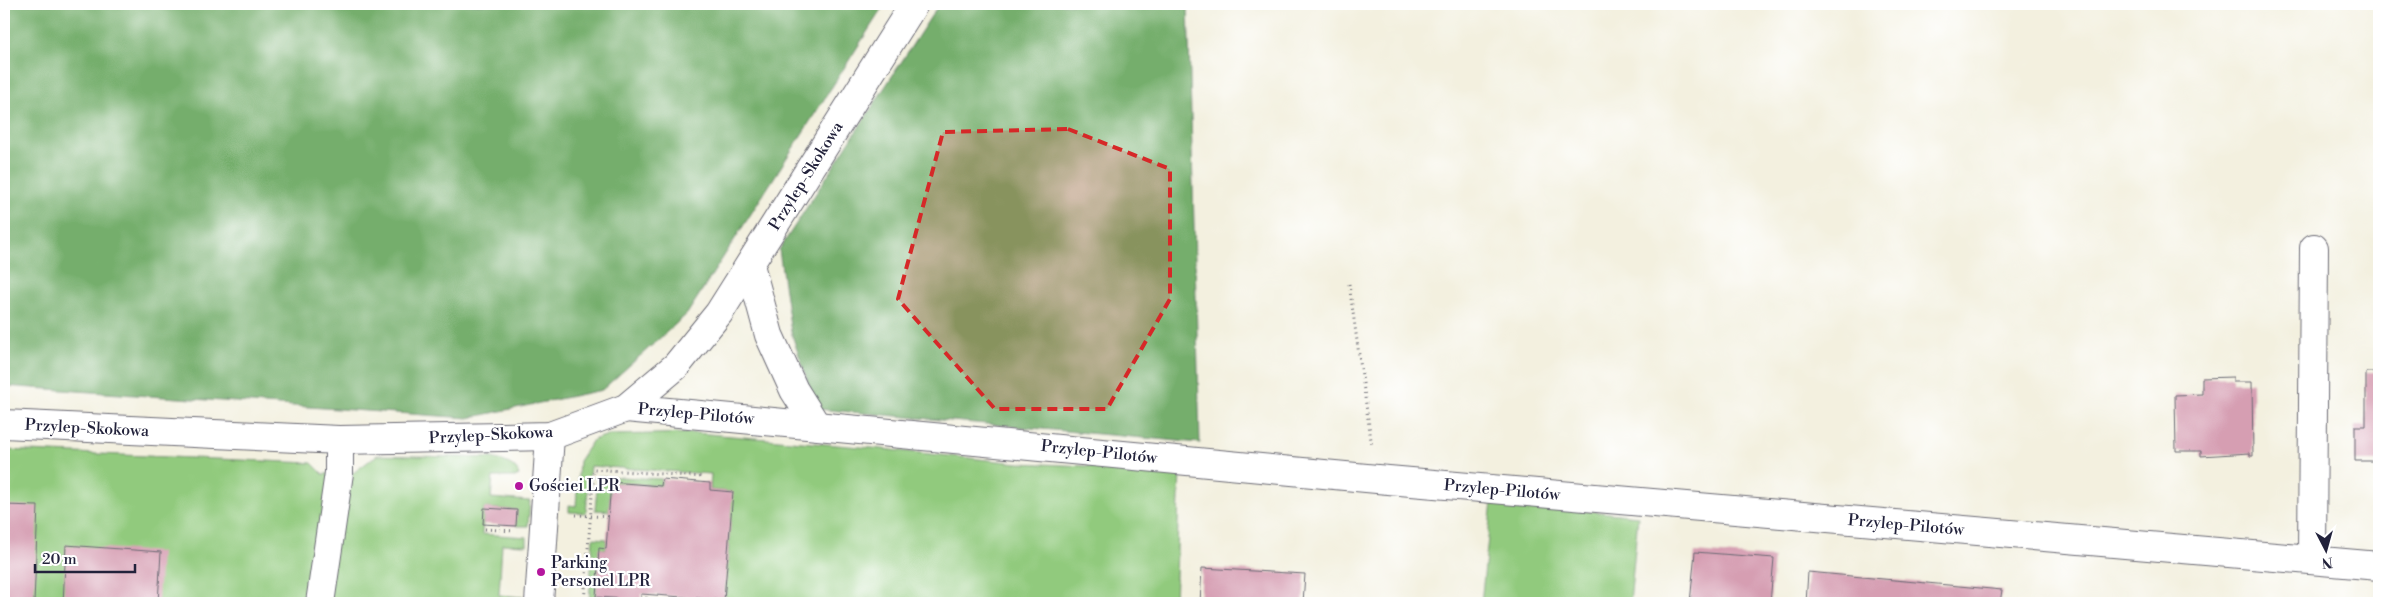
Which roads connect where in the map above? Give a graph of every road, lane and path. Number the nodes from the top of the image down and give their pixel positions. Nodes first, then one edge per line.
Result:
1 (914, 4) edge
2 (2314, 248) dead end
3 (750, 265) junction
4 (1349, 284) dead end
5 (626, 408) junction
6 (4, 424) edge
7 (816, 424) junction
8 (550, 436) junction
9 (339, 440) junction
10 (702, 477) dead end
11 (1377, 480) junction
12 (573, 514) dead end
13 (590, 516) junction
14 (608, 517) dead end
15 (2312, 560) junction
16 (2379, 566) edge
17 (647, 594) dead end
18 (320, 603) edge
19 (539, 603) edge
20 (584, 603) edge
21 (646, 603) edge

1 - 3 street, Przylep-Skokowa
2 - 15 street
3 - 5 street, Przylep-Skokowa
3 - 7 street
4 - 11 path
5 - 7 street, Przylep-Pilotów
5 - 8 street, Przylep-Skokowa
6 - 9 street, Przylep-Skokowa
7 - 11 street, Przylep-Pilotów
8 - 9 street, Przylep-Skokowa
8 - 19 street
9 - 18 street
10 - 13 path
11 - 15 street, Przylep-Pilotów
12 - 13 path
13 - 14 path
13 - 20 path
15 - 16 street, Przylep-Pilotów
17 - 21 path

